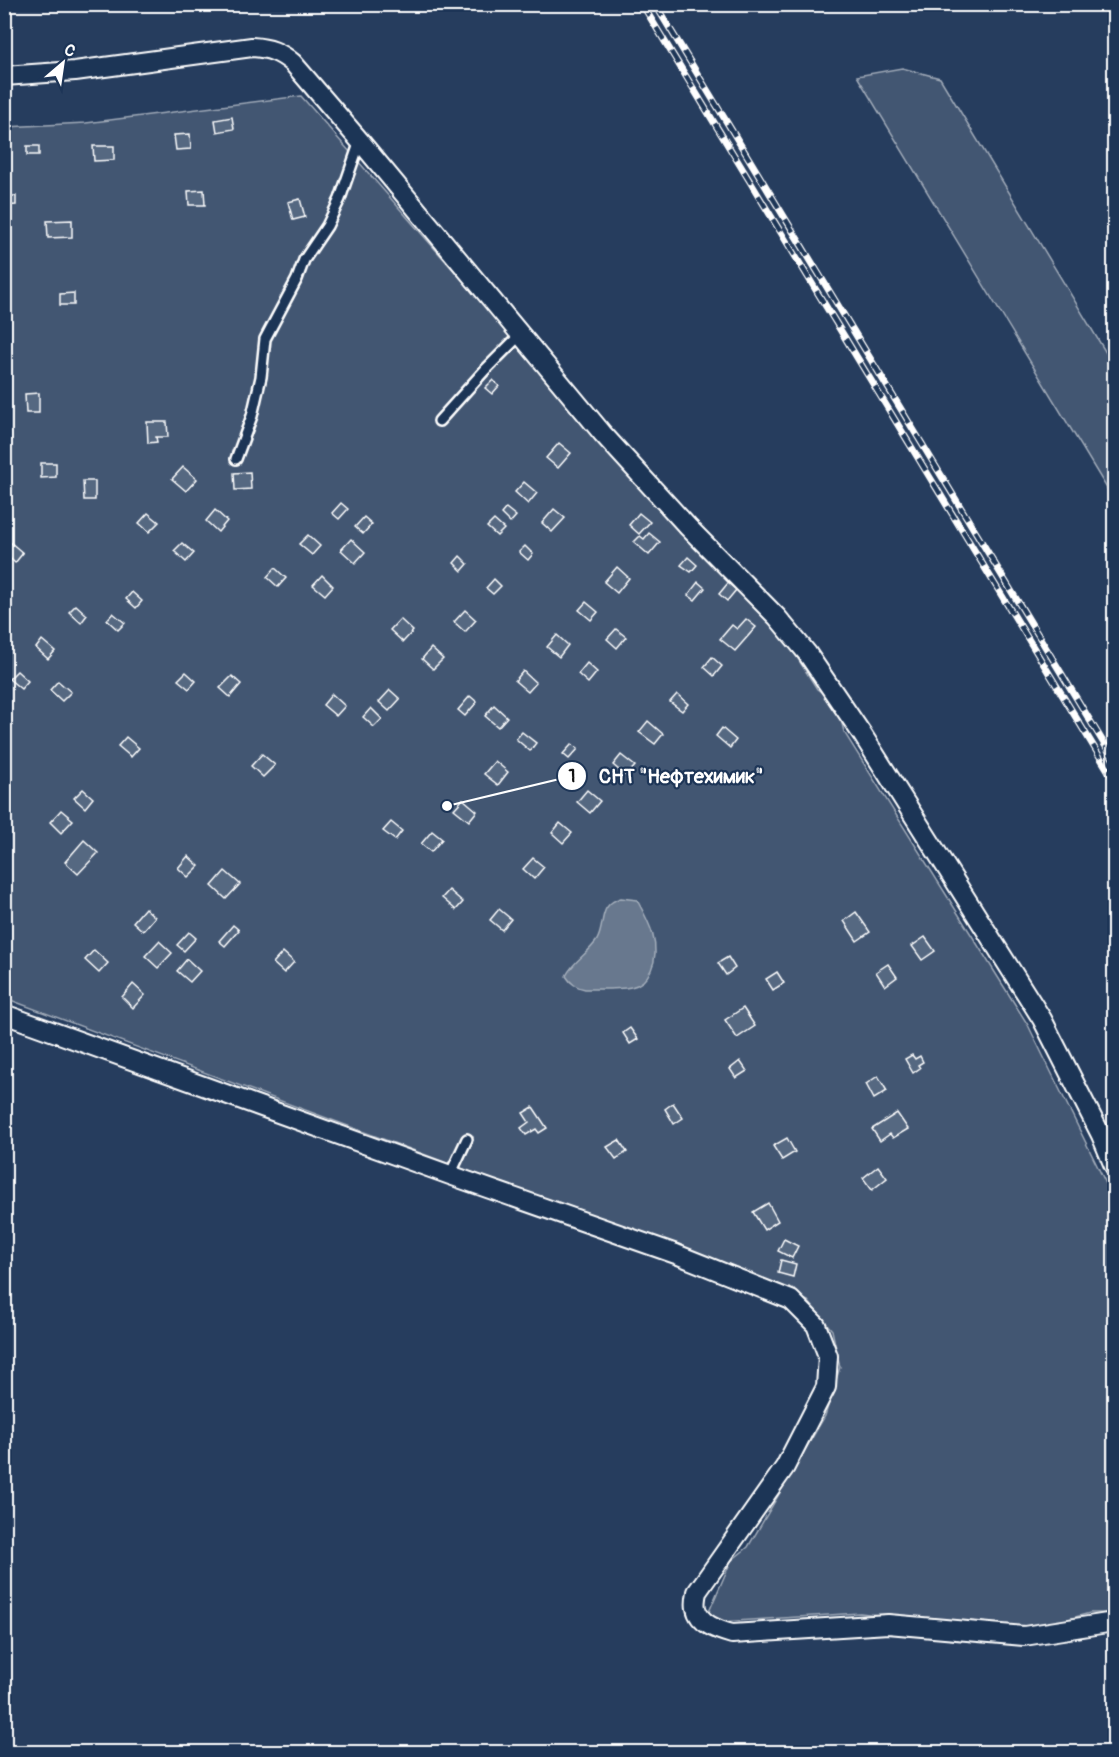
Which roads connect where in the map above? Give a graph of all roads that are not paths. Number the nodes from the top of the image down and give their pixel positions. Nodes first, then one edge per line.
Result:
1 (4, 76) edge
2 (360, 141) junction
3 (520, 335) junction
4 (439, 421) dead end
5 (236, 459) dead end
6 (4, 1014) edge
7 (467, 1139) dead end
8 (1114, 1166) edge
9 (450, 1175) junction
10 (1114, 1622) edge

1 - 2 street
2 - 3 street
2 - 5 lane
3 - 4 lane
3 - 8 street
6 - 9 street
7 - 9 lane
9 - 10 street

